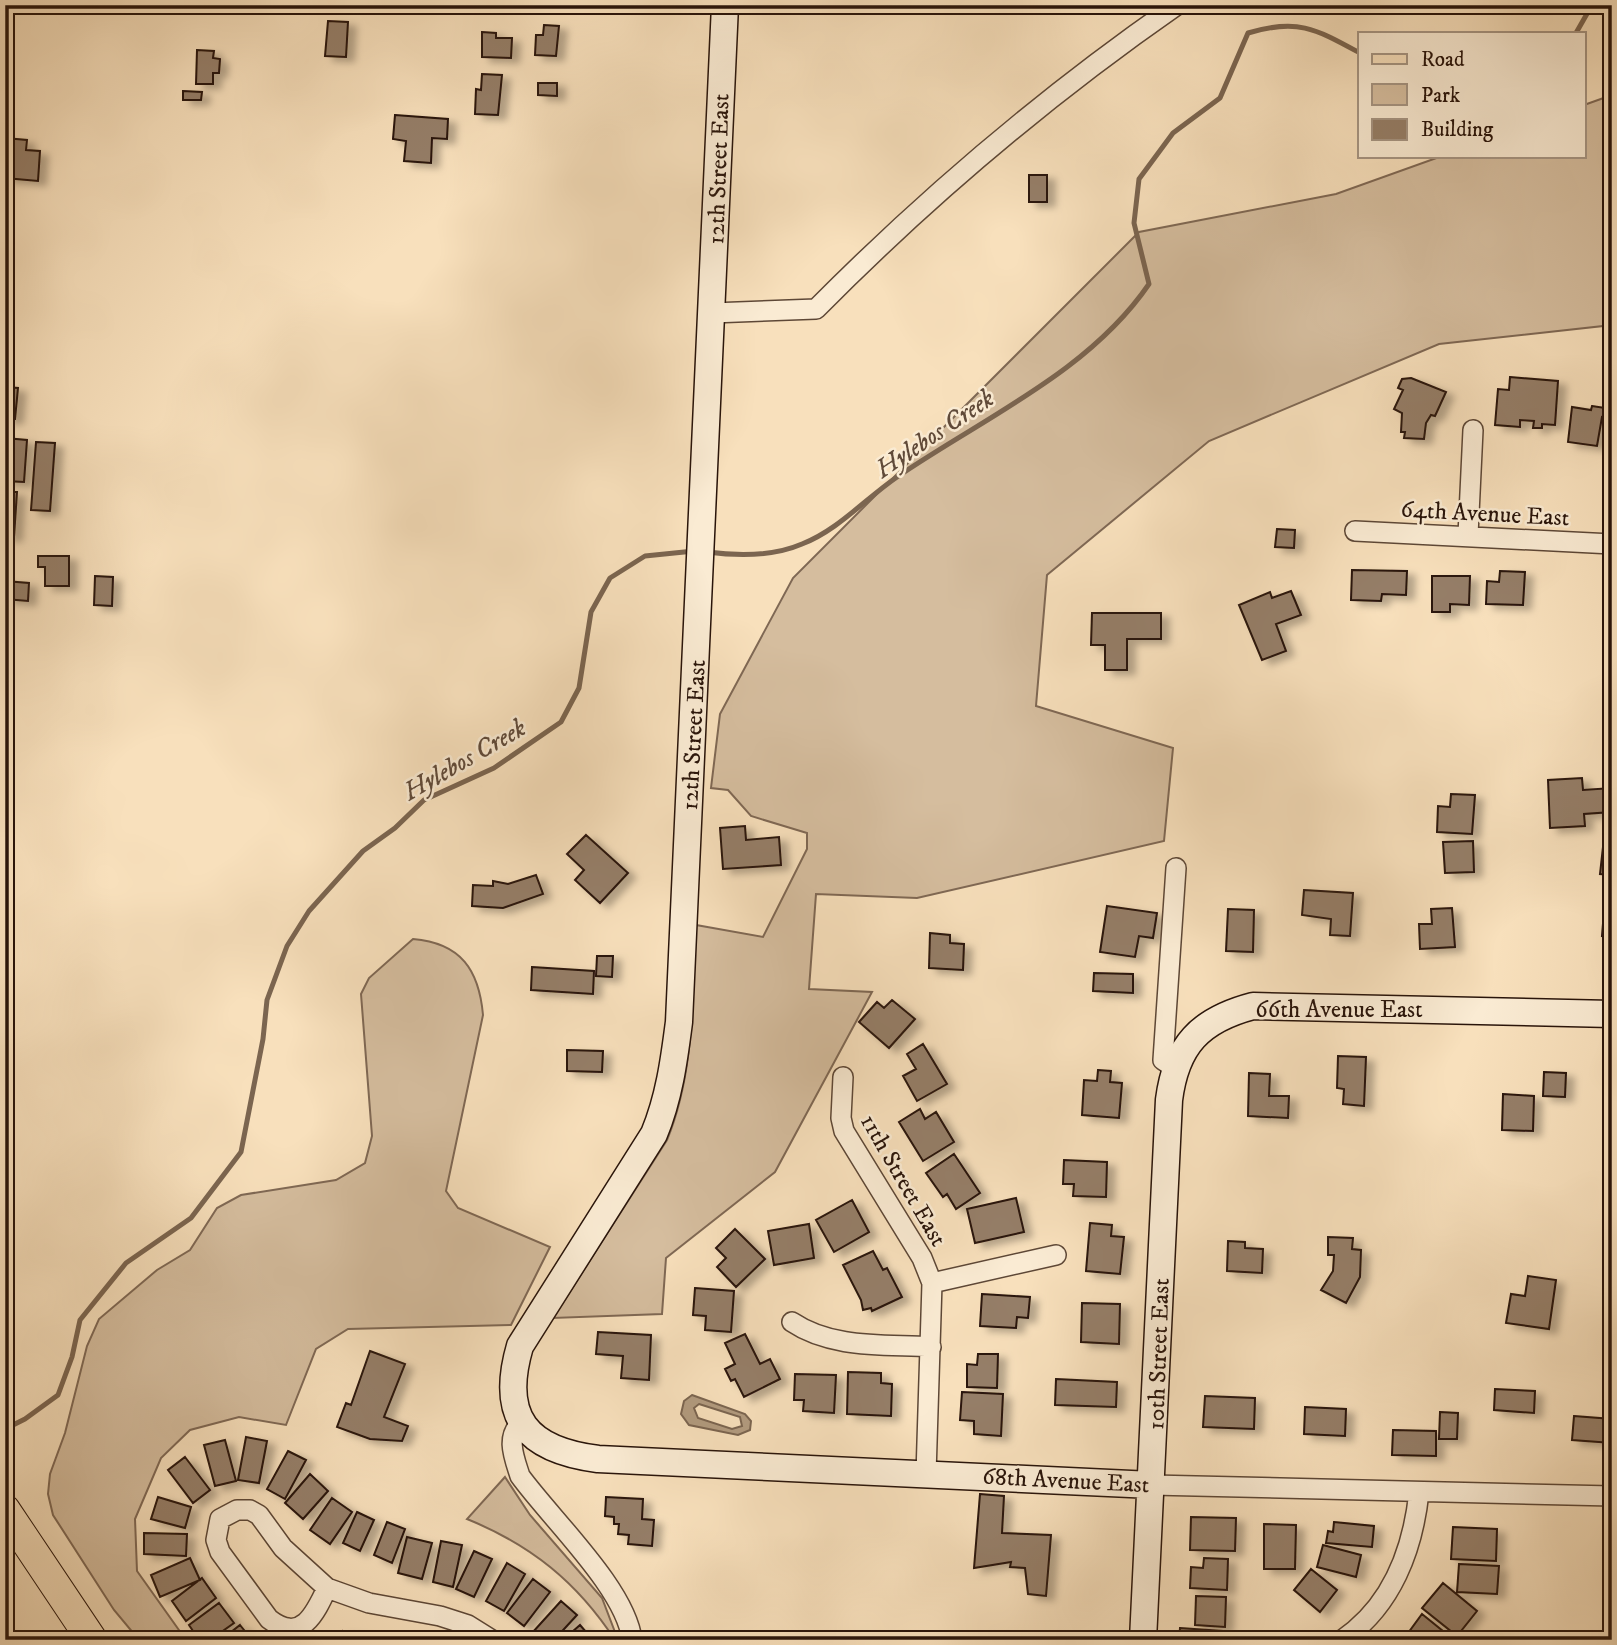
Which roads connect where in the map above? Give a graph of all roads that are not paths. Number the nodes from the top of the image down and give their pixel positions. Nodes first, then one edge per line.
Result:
1 (725, 5) edge
2 (1177, 5) edge
3 (712, 313) junction
4 (1474, 430) dead end
5 (1355, 531) dead end
6 (1468, 534) junction
7 (1612, 544) edge
8 (1176, 868) dead end
9 (1612, 1014) edge
10 (1175, 1068) junction
11 (844, 1077) dead end
12 (1056, 1255) dead end
13 (932, 1283) junction
14 (792, 1322) dead end
15 (931, 1347) junction
16 (525, 1427) junction
17 (926, 1474) junction
18 (1152, 1485) junction
19 (1419, 1492) junction
20 (1612, 1496) edge
21 (5, 1510) edge
22 (327, 1588) junction
23 (92, 1640) edge
24 (492, 1640) edge
25 (632, 1640) edge
26 (1143, 1640) edge
27 (1342, 1640) edge

1 - 3 street, 12th Street East
2 - 3 street
3 - 16 street, 12th Street East
4 - 6 street
5 - 6 street, 64th Avenue East
6 - 7 street, 64th Avenue East
8 - 10 street
9 - 10 street, 66th Avenue East
10 - 18 street, 10th Street East
11 - 13 street, 11th Street East
12 - 13 street
13 - 15 street, 11th Street East
14 - 15 street
15 - 17 street, 11th Street East
16 - 17 street, 68th Avenue East
16 - 25 street, 12th Street East
17 - 18 street, 68th Avenue East
18 - 19 street, 68th Avenue East
18 - 26 street, 10th Street East
19 - 20 street, 68th Avenue East
19 - 27 street
21 - 23 main road
22 - 22 street
22 - 24 street

